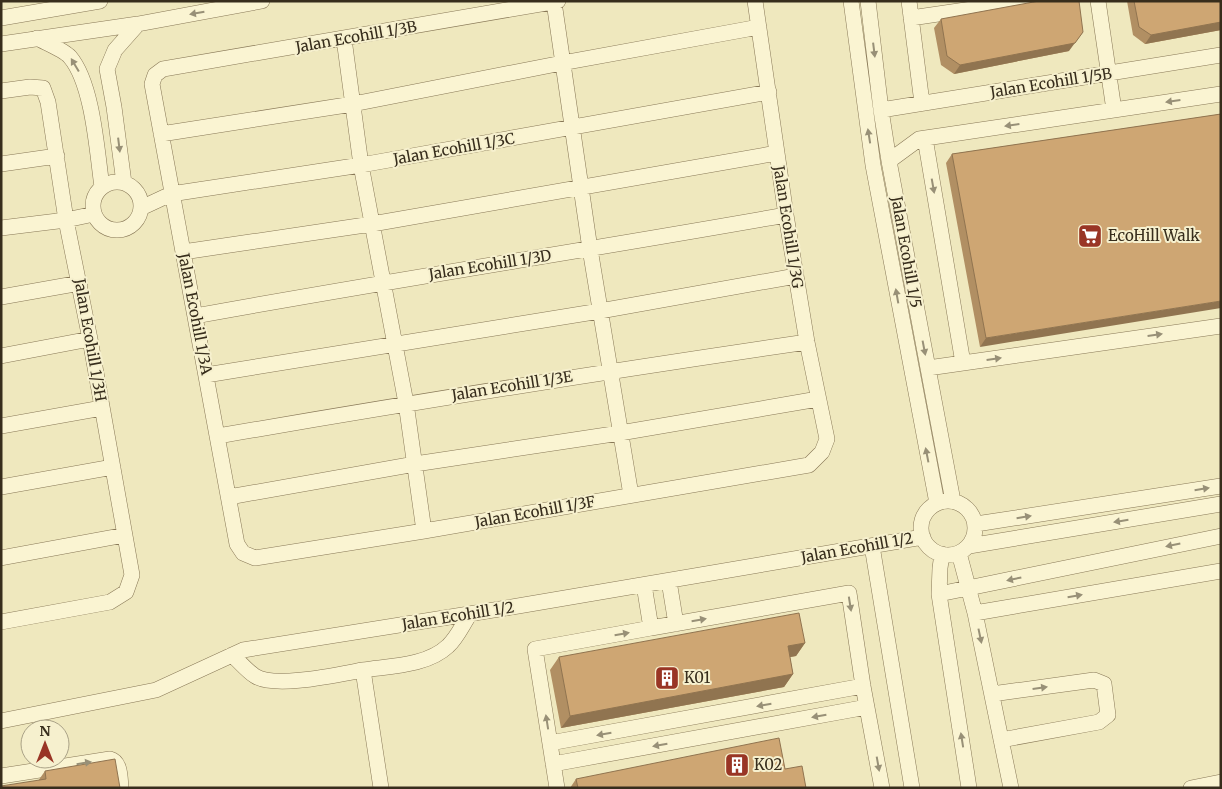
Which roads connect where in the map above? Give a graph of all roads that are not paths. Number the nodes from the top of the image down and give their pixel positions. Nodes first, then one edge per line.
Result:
1 (56, 1) edge
2 (100, 1) edge
3 (262, 1) edge
4 (755, 1) edge
5 (851, 1) edge
6 (868, 1) edge
7 (909, 1) edge
8 (1026, 1) edge
9 (1098, 1) edge
10 (556, 2) edge
11 (82, 4) junction
12 (1, 18) edge
13 (911, 18) junction
14 (138, 24) junction
15 (759, 27) junction
16 (37, 38) junction
17 (344, 39) junction
18 (1, 44) edge
19 (1221, 55) edge
20 (562, 63) junction
21 (1109, 74) junction
22 (155, 75) joint
23 (1, 92) edge
24 (768, 92) junction
25 (1221, 94) edge
26 (922, 103) junction
27 (353, 104) junction
28 (881, 110) junction
29 (1114, 110) junction
30 (572, 128) junction
31 (160, 134) junction
32 (925, 138) junction
33 (777, 153) junction
34 (57, 156) junction
35 (890, 161) junction
36 (1, 164) edge
37 (361, 165) junction
38 (124, 184) junction
39 (102, 187) junction
40 (581, 187) junction
41 (171, 194) junction
42 (141, 208) junction
43 (94, 214) junction
44 (786, 215) junction
45 (66, 220) junction
46 (372, 224) junction
47 (1, 228) edge
48 (590, 250) junction
49 (183, 252) junction
50 (796, 276) junction
51 (383, 282) junction
52 (80, 283) junction
53 (1, 296) edge
54 (600, 311) junction
55 (195, 316) junction
56 (1221, 326) edge
57 (90, 339) junction
58 (807, 342) junction
59 (394, 344) junction
60 (1, 356) edge
61 (963, 363) junction
62 (928, 368) junction
63 (609, 371) junction
64 (206, 375) junction
65 (818, 399) junction
66 (406, 403) junction
67 (102, 408) junction
68 (1, 426) edge
69 (620, 433) junction
70 (218, 436) junction
71 (822, 452) joint
72 (415, 464) junction
73 (113, 467) junction
74 (1221, 486) edge
75 (1, 488) edge
76 (631, 495) junction
77 (229, 497) junction
78 (953, 501) junction
79 (937, 503) junction
80 (1221, 504) edge
81 (976, 524) junction
82 (424, 531) junction
83 (125, 535) junction
84 (1221, 536) edge
85 (923, 537) junction
86 (872, 546) junction
87 (964, 549) junction
88 (243, 552) joint
89 (942, 554) junction
90 (1, 558) edge
91 (1221, 571) edge
92 (669, 581) junction
93 (644, 585) junction
94 (969, 588) junction
95 (939, 594) junction
96 (975, 613) junction
97 (470, 614) junction
98 (1, 622) edge
99 (676, 624) junction
100 (651, 628) junction
101 (232, 655) junction
102 (363, 670) junction
103 (864, 686) junction
104 (992, 694) junction
105 (867, 708) junction
106 (1, 720) edge
107 (1001, 740) junction
108 (550, 744) junction
109 (553, 764) junction
110 (1, 776) edge
111 (1221, 782) edge
112 (121, 788) edge
113 (381, 788) edge
114 (558, 788) edge
115 (882, 788) edge
116 (912, 788) edge
117 (969, 788) edge
118 (1011, 788) edge
119 (1191, 788) edge

1 - 11 street
2 - 11 street
3 -> 14 street
4 - 15 street, Jalan Ecohill 1/3G
79 -> 5 street
6 -> 28 street, Jalan Ecohill 1/5
7 - 13 street
8 - 13 street
9 - 21 street
10 - 17 street, Jalan Ecohill 1/3B
10 - 20 street
11 - 12 street
13 - 26 street
14 - 16 street
14 -> 38 street
15 - 20 street
15 - 24 street, Jalan Ecohill 1/3G
16 - 18 street
39 -> 16 street
17 - 22 street, Jalan Ecohill 1/3B
17 - 27 street
19 - 21 street, Jalan Ecohill 1/5B
20 - 27 street
20 - 30 street
21 - 26 street, Jalan Ecohill 1/5B
21 - 29 street
22 - 31 street, Jalan Ecohill 1/3A
23 - 34 street, Jalan Ecohill 1/3H
24 - 30 street, Jalan Ecohill 1/3C
24 - 33 street, Jalan Ecohill 1/3G
25 -> 29 street
26 - 28 street, Jalan Ecohill 1/5B
27 - 31 street
27 - 37 street
28 - 35 street, Jalan Ecohill 1/5
29 -> 32 street
30 - 37 street, Jalan Ecohill 1/3C
30 - 40 street
31 - 41 street, Jalan Ecohill 1/3A
32 - 35 street
32 -> 61 street
33 - 40 street
33 - 44 street, Jalan Ecohill 1/3G
34 - 36 street
34 - 45 street, Jalan Ecohill 1/3H
35 -> 62 street, Jalan Ecohill 1/5
37 - 41 street, Jalan Ecohill 1/3C
37 - 46 street
38 - 39 street
38 - 42 street
39 - 43 street
40 - 46 street
40 - 48 street
41 - 42 street, Jalan Ecohill 1/3C
41 - 49 street, Jalan Ecohill 1/3A
42 - 43 street
43 - 45 street
44 - 48 street, Jalan Ecohill 1/3D
44 - 50 street, Jalan Ecohill 1/3G
45 - 47 street
45 - 52 street, Jalan Ecohill 1/3H
46 - 49 street
46 - 51 street
48 - 51 street, Jalan Ecohill 1/3D
48 - 54 street
49 - 55 street, Jalan Ecohill 1/3A
50 - 54 street
50 - 58 street, Jalan Ecohill 1/3G
51 - 55 street, Jalan Ecohill 1/3D
51 - 59 street
52 - 53 street
52 - 57 street, Jalan Ecohill 1/3H
54 - 59 street
54 - 63 street
55 - 64 street, Jalan Ecohill 1/3A
61 -> 56 street
57 - 60 street
57 - 67 street, Jalan Ecohill 1/3H
58 - 63 street, Jalan Ecohill 1/3E
58 - 65 street, Jalan Ecohill 1/3G
59 - 64 street
59 - 66 street
61 - 62 street
62 - 78 street, Jalan Ecohill 1/5
63 - 66 street, Jalan Ecohill 1/3E
63 - 69 street
64 - 70 street, Jalan Ecohill 1/3A
65 - 69 street
65 - 71 street, Jalan Ecohill 1/3G
66 - 70 street, Jalan Ecohill 1/3E
66 - 72 street
67 - 68 street
67 - 73 street, Jalan Ecohill 1/3H
69 - 72 street
69 - 76 street
70 - 77 street, Jalan Ecohill 1/3A
71 - 76 street, Jalan Ecohill 1/3F
72 - 77 street
72 - 82 street
73 - 75 street
73 - 83 street, Jalan Ecohill 1/3H
81 -> 74 street
76 - 82 street, Jalan Ecohill 1/3F
77 - 88 street, Jalan Ecohill 1/3A
78 - 79 street
78 - 81 street
79 - 85 street
80 -> 87 street
81 - 87 street
82 - 88 street, Jalan Ecohill 1/3F
83 - 90 street
83 - 98 street, Jalan Ecohill 1/3H
84 -> 94 street
85 - 86 street, Jalan Ecohill 1/2
85 - 89 street
86 - 92 street, Jalan Ecohill 1/2
86 - 116 street
87 - 89 street
87 - 94 street
89 - 95 street
96 -> 91 street
92 - 93 street, Jalan Ecohill 1/2
92 - 99 street
93 - 97 street, Jalan Ecohill 1/2
93 - 100 street
94 - 95 street
94 - 96 street
117 -> 95 street
96 -> 104 street
97 - 101 street, Jalan Ecohill 1/2
97 - 102 street
99 - 100 street
99 -> 103 street
108 -> 100 street
101 - 102 street
101 - 106 street, Jalan Ecohill 1/2
102 - 113 street
103 - 105 street
103 -> 108 street
104 - 107 street
104 -> 107 street
105 -> 109 street
105 -> 115 street
107 - 118 street
108 - 109 street
109 - 114 street
110 -> 112 street
111 - 119 street

